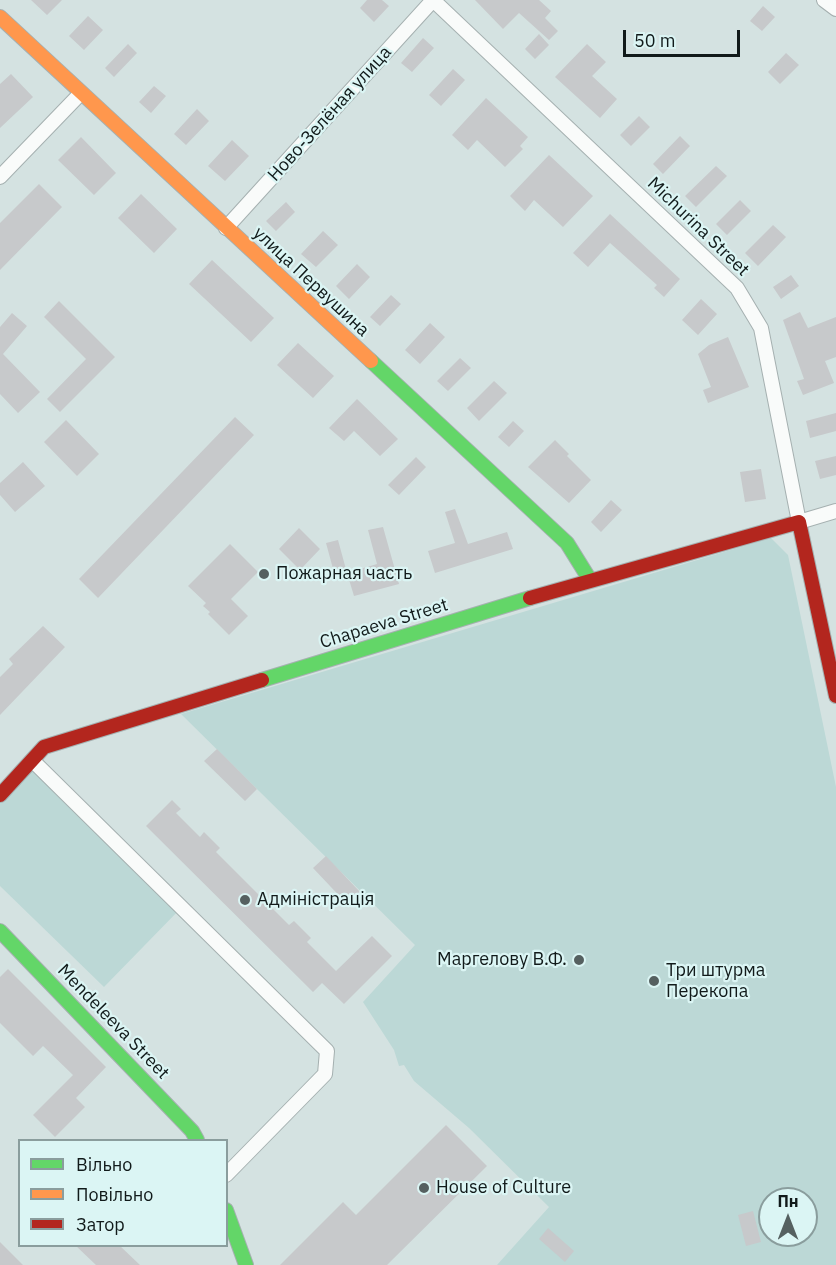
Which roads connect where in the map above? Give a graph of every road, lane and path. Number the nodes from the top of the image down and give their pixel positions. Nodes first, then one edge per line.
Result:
1 (433, 0) edge
2 (824, 0) edge
3 (836, 9) edge
4 (0, 17) edge
5 (81, 93) junction
6 (0, 177) edge
7 (226, 228) junction
8 (836, 511) edge
9 (799, 522) junction
10 (590, 580) junction
11 (836, 696) edge
12 (33, 761) junction
13 (0, 795) edge
14 (0, 931) edge
15 (196, 1139) edge
16 (228, 1173) edge
17 (228, 1216) edge
18 (246, 1265) edge

1 - 7 street, Ново-Зелёная улица
1 - 9 street, Michurina Street
2 - 3 street
4 - 5 main road, улица Первушина
5 - 6 street
5 - 7 main road, улица Первушина
7 - 10 main road, улица Первушина
8 - 9 street
9 - 10 main road, Chapaeva Street
9 - 11 main road, Michurina Street
10 - 12 main road, Chapaeva Street
12 - 13 main road, Chapaeva Street
12 - 16 street
14 - 15 main road, Mendeleeva Street
17 - 18 main road

